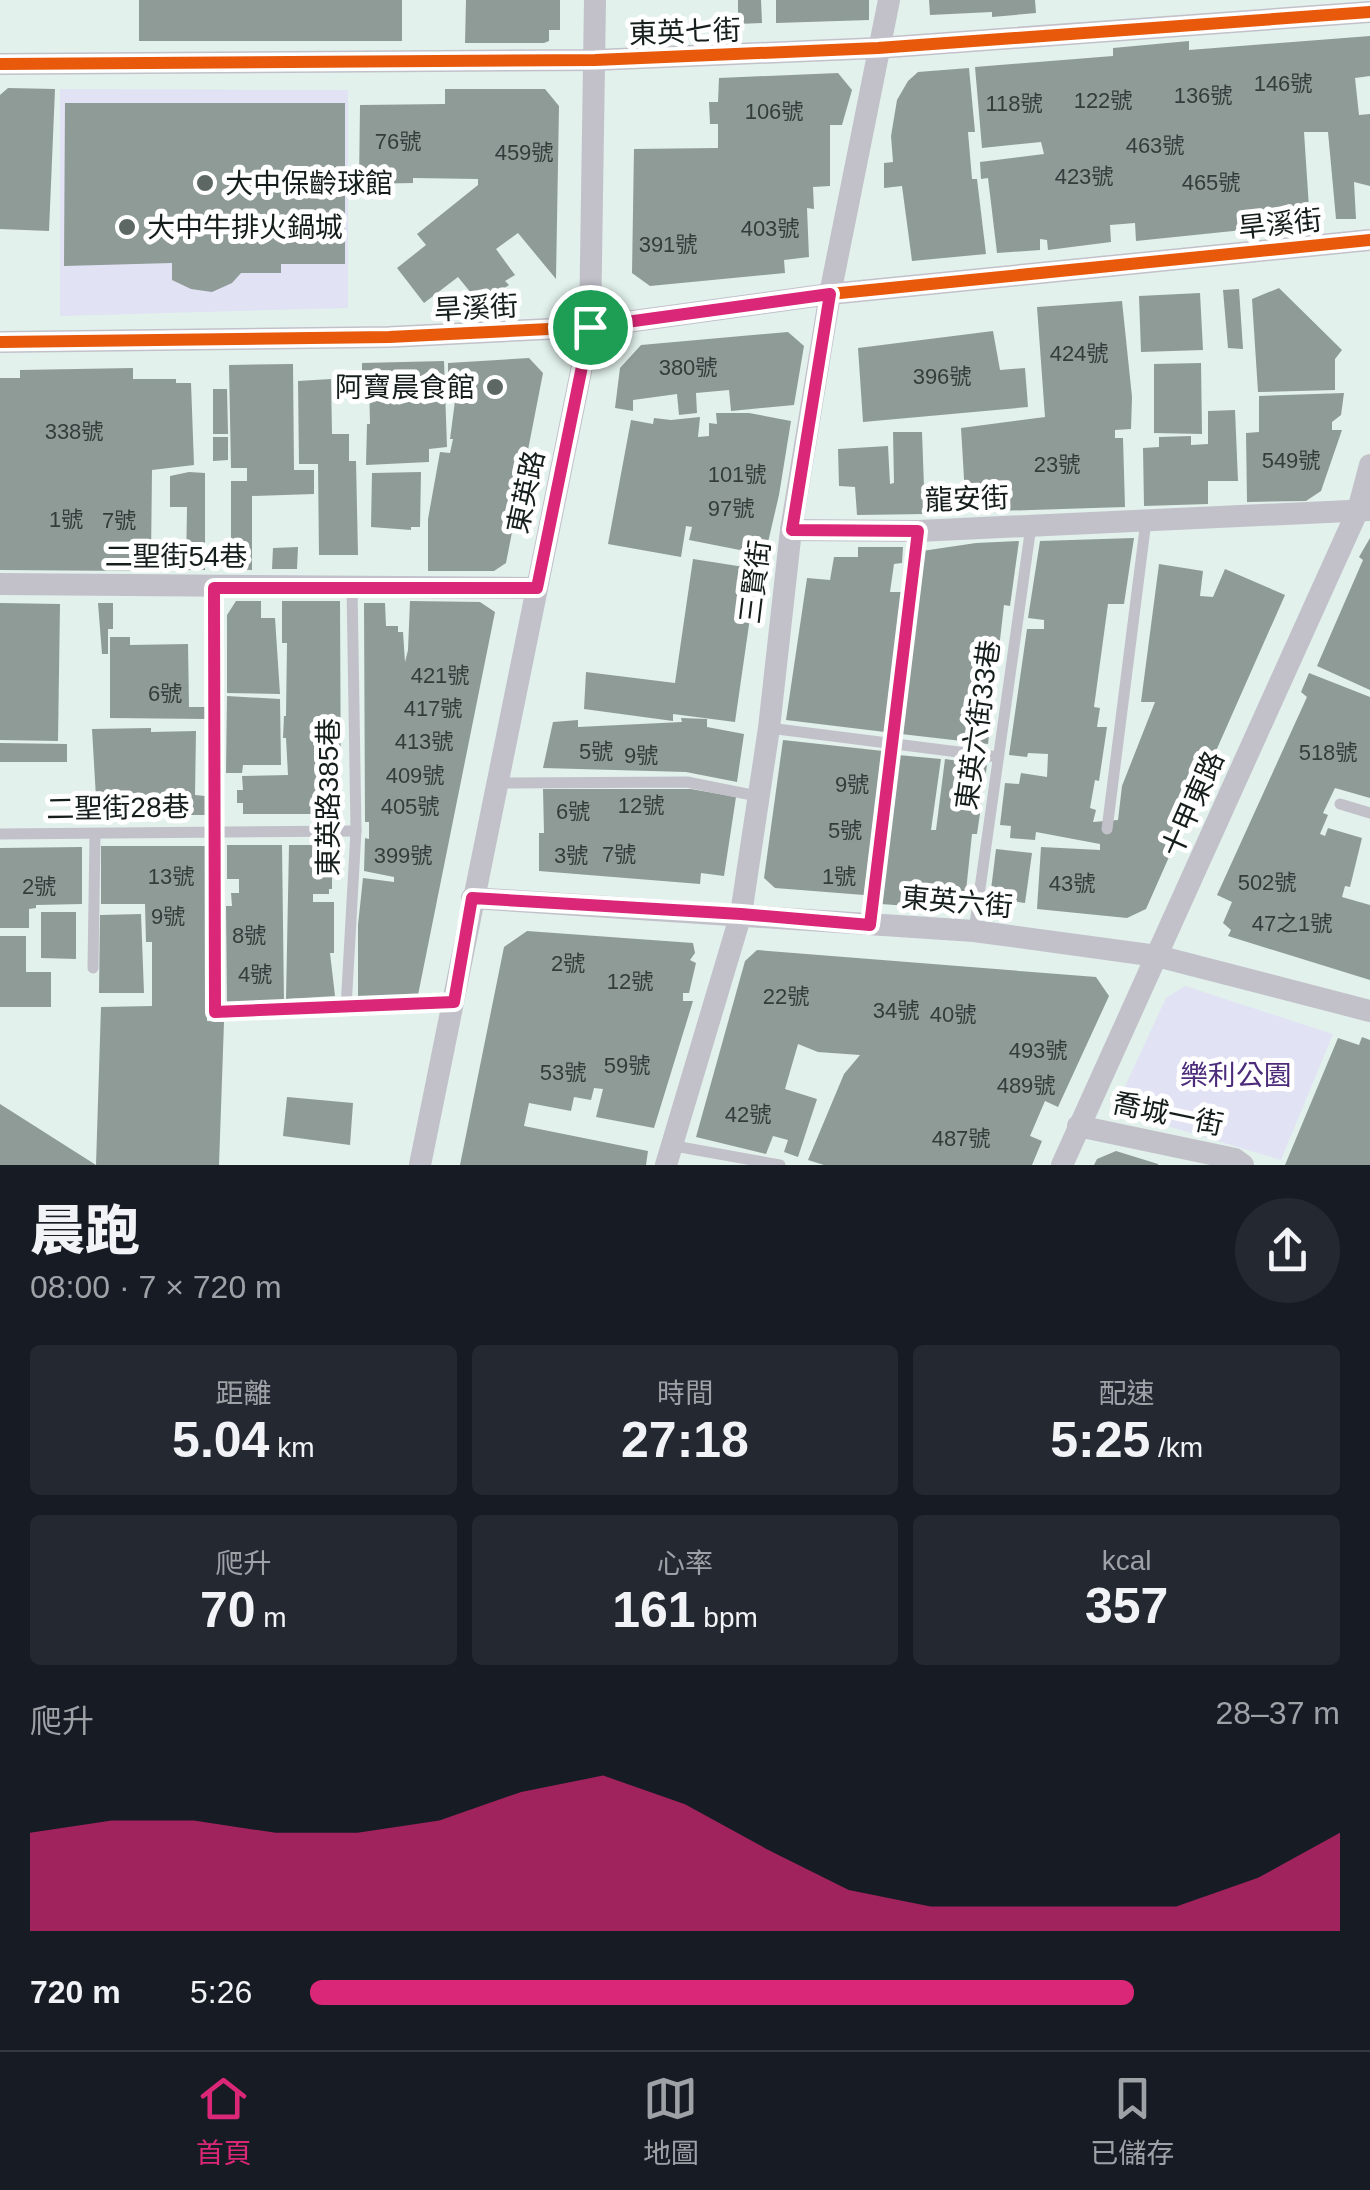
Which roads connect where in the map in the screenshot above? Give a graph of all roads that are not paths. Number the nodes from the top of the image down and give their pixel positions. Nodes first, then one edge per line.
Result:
1 (596, 0) edge
2 (889, 0) edge
3 (1370, 12) edge
4 (878, 48) junction
5 (595, 60) junction
6 (0, 64) edge
7 (1370, 240) edge
8 (830, 294) junction
9 (590, 327) junction
10 (0, 342) edge
11 (1370, 464) edge
12 (1364, 510) edge
13 (1146, 521) junction
14 (1031, 526) junction
15 (792, 530) junction
16 (918, 531) junction
17 (0, 584) edge
18 (352, 586) junction
19 (214, 588) junction
20 (537, 588) junction
21 (769, 728) junction
22 (892, 742) junction
23 (998, 756) junction
24 (498, 783) junction
25 (757, 796) junction
26 (1340, 804) dead end
27 (1370, 813) edge
28 (1107, 829) dead end
29 (356, 831) junction
30 (216, 832) junction
31 (0, 834) edge
32 (95, 834) junction
33 (472, 898) junction
34 (741, 914) junction
35 (870, 925) junction
36 (974, 932) junction
37 (1157, 956) junction
38 (93, 968) dead end
39 (454, 1002) junction
40 (346, 1008) junction
41 (1370, 1011) edge
42 (1078, 1126) junction
43 (668, 1155) edge
44 (420, 1165) edge
45 (780, 1165) edge
46 (1062, 1165) edge
47 (1243, 1165) edge

1 - 5 street, 東英路
2 - 4 street, 三賢街
3 - 4 street, 東英七街
4 - 5 street, 東英七街
4 - 8 street, 三賢街
5 - 6 street, 東英七街
5 - 9 street, 東英路
7 - 8 street, 旱溪街
8 - 9 street, 旱溪街
8 - 15 street, 三賢街
9 - 10 street, 旱溪街
9 - 20 street, 東英路
11 - 12 street, 十甲東路
12 - 13 street, 龍安街
12 - 37 street, 十甲東路
13 - 14 street, 龍安街
13 - 28 lane
14 - 16 street, 龍安街
14 - 23 lane, 東英六街33巷
15 - 16 street, 龍安街
15 - 21 street, 三賢街
16 - 22 lane
17 - 19 street, 二聖街54巷
18 - 19 street, 二聖街54巷
18 - 20 street, 二聖街54巷
18 - 29 lane, 東英路385巷
19 - 30 lane
20 - 24 street, 東英路
21 - 22 lane
21 - 25 street, 三賢街
22 - 23 lane
22 - 35 lane
23 - 36 lane, 東英六街33巷
24 - 25 lane
24 - 33 street, 東英路
25 - 34 street, 三賢街
26 - 27 lane
29 - 30 lane, 二聖街28巷
29 - 40 lane, 東英路385巷
30 - 32 lane, 二聖街28巷
30 - 40 lane
31 - 32 lane, 二聖街28巷
32 - 38 lane
33 - 34 street, 東英六街
33 - 39 street, 東英路
34 - 35 street, 東英六街
34 - 43 street, 三賢街
35 - 36 street, 東英六街
36 - 37 street, 東英六街
37 - 41 street, 東英六街
37 - 42 street, 十甲東路
39 - 40 lane
39 - 44 street, 東英路
42 - 46 street, 十甲東路
42 - 47 street, 喬城一街
43 - 45 lane

